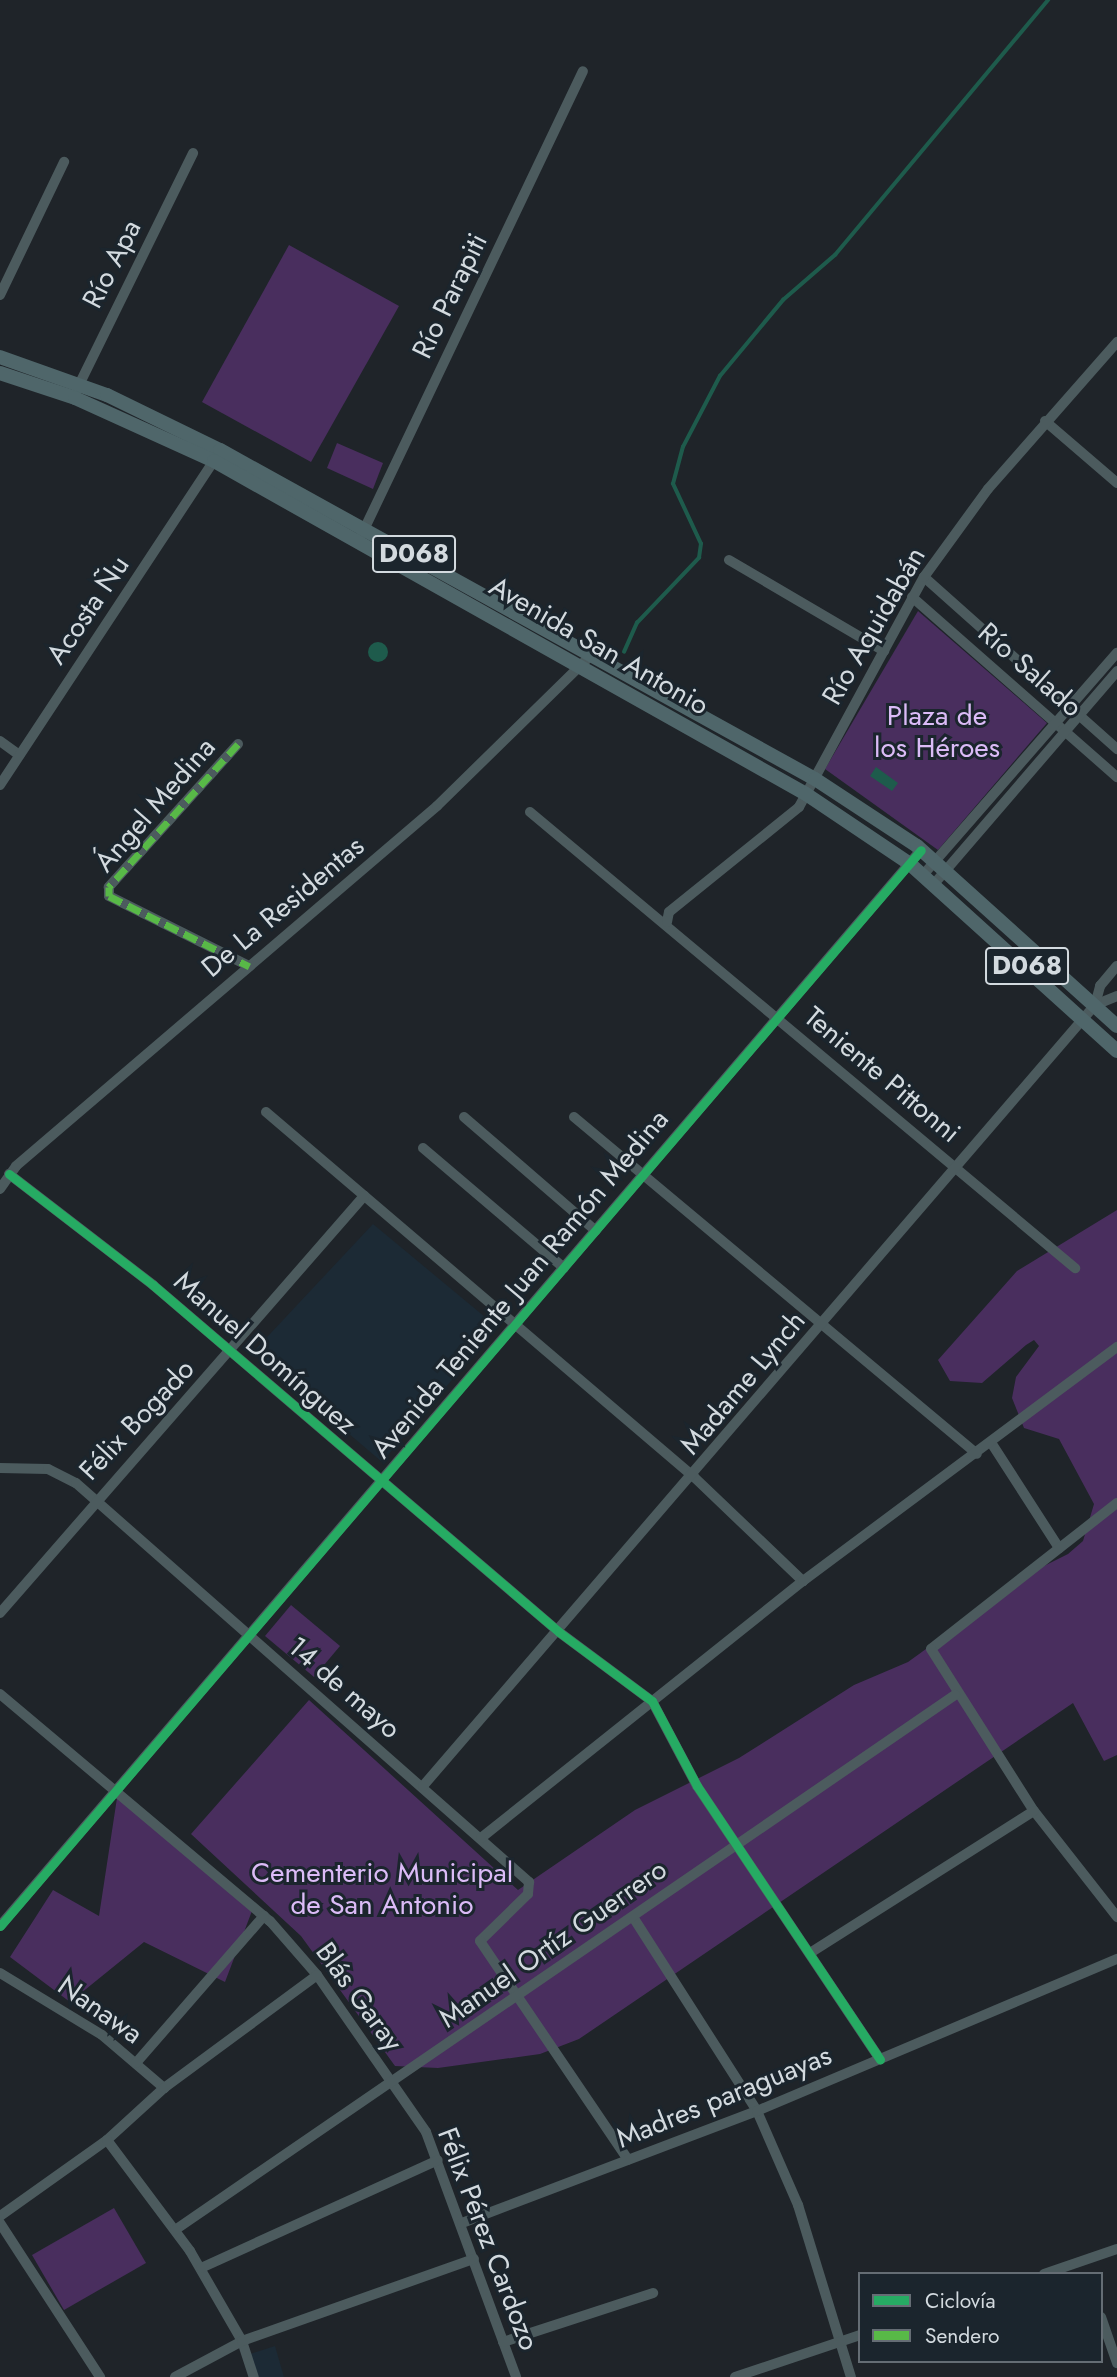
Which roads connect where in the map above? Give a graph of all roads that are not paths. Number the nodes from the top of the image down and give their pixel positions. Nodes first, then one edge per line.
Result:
1 (583, 71) dead end
2 (193, 153) dead end
3 (64, 162) dead end
4 (0, 295) edge
5 (1117, 342) edge
6 (0, 357) edge
7 (0, 373) edge
8 (77, 391) junction
9 (1045, 421) junction
10 (217, 456) junction
11 (1117, 483) edge
12 (362, 534) junction
13 (729, 560) dead end
14 (924, 577) junction
15 (912, 597) junction
16 (884, 651) junction
17 (1117, 653) edge
18 (1013, 657) junction
19 (588, 660) junction
20 (996, 670) junction
21 (1117, 671) edge
22 (1074, 711) junction
23 (1060, 727) junction
24 (0, 741) edge
25 (238, 744) dead end
26 (1117, 749) edge
27 (19, 755) junction
28 (1117, 777) edge
29 (815, 779) junction
30 (0, 785) edge
31 (806, 794) junction
32 (530, 812) dead end
33 (921, 850) junction
34 (910, 864) junction
35 (940, 868) junction
36 (928, 880) junction
37 (667, 922) junction
38 (1005, 926) junction
39 (994, 937) junction
40 (250, 966) junction
41 (1117, 966) edge
42 (1117, 996) edge
43 (1096, 1005) junction
44 (778, 1017) junction
45 (1084, 1018) junction
46 (1117, 1026) edge
47 (1117, 1051) edge
48 (266, 1112) dead end
49 (464, 1117) dead end
50 (574, 1117) dead end
51 (423, 1148) dead end
52 (956, 1167) junction
53 (9, 1174) junction
54 (644, 1174) junction
55 (0, 1189) edge
56 (364, 1196) junction
57 (596, 1231) junction
58 (564, 1268) junction
59 (1075, 1268) dead end
60 (822, 1323) junction
61 (517, 1324) junction
62 (1117, 1348) edge
63 (229, 1353) junction
64 (992, 1444) junction
65 (977, 1454) junction
66 (0, 1468) edge
67 (694, 1478) junction
68 (381, 1483) junction
69 (95, 1500) junction
70 (1117, 1503) edge
71 (1059, 1548) junction
72 (803, 1581) junction
73 (0, 1613) edge
74 (559, 1632) junction
75 (248, 1634) junction
76 (0, 1694) edge
77 (955, 1695) junction
78 (652, 1701) junction
79 (118, 1787) junction
80 (423, 1787) junction
81 (1034, 1811) junction
82 (481, 1838) junction
83 (740, 1842) junction
84 (264, 1916) junction
85 (633, 1917) junction
86 (1117, 1917) edge
87 (0, 1926) edge
88 (810, 1953) junction
89 (1117, 1959) edge
90 (0, 1973) edge
91 (317, 1975) junction
92 (522, 1995) junction
93 (880, 2059) junction
94 (136, 2063) junction
95 (393, 2082) junction
96 (163, 2091) junction
97 (757, 2112) junction
98 (107, 2140) junction
99 (438, 2160) junction
100 (628, 2160) junction
101 (0, 2216) edge
102 (0, 2223) edge
103 (462, 2223) junction
104 (175, 2230) junction
105 (1117, 2249) edge
106 (474, 2259) junction
107 (1082, 2261) junction
108 (201, 2268) junction
109 (1050, 2272) edge
110 (1086, 2272) edge
111 (653, 2293) dead end
112 (1103, 2323) edge
113 (858, 2336) edge
114 (242, 2341) junction
115 (503, 2342) junction
116 (839, 2342) junction
117 (1117, 2363) edge
118 (100, 2377) edge
119 (175, 2377) edge
120 (254, 2377) edge
121 (516, 2377) edge
122 (735, 2377) edge
123 (851, 2377) edge

1 - 12 street, Río Parapiti
2 - 8 street, Río Apa
3 - 4 street
5 - 9 street, Río Aquidabán
6 - 8 main road, Avenida San Antonio / D068
7 - 8 main road, Avenida San Antonio / D068
8 - 10 main road, Avenida San Antonio / D068
9 - 11 street
9 - 14 street, Río Aquidabán
10 - 12 main road, Avenida San Antonio / D068
10 - 27 street, Acosta Ñu
12 - 19 main road, Avenida San Antonio / D068
13 - 16 street
14 - 15 street, Río Aquidabán
14 - 18 street, Río Salado
15 - 16 street, Río Aquidabán
15 - 20 street, Río Salado
16 - 29 street, Río Aquidabán
17 - 22 street
18 - 20 street
18 - 22 street, Río Salado
19 - 29 main road, Avenida San Antonio / D068
19 - 31 main road, Avenida San Antonio / D068
19 - 40 street, De La Residentas
20 - 23 street, Río Salado
21 - 22 street
22 - 23 street
22 - 26 street, Río Salado
23 - 28 street, Río Salado
23 - 35 street
24 - 27 street
25 - 40 street, Ángel Medina
27 - 30 street, Acosta Ñu
29 - 31 street, Río Aquidabán
29 - 33 main road, Avenida San Antonio / D068
31 - 34 main road, Avenida San Antonio / D068
31 - 37 street, Río Aquidabán
32 - 37 street, Teniente Pittonni
33 - 34 street, Avenida Teniente Juan Ramón Medina
33 - 35 main road, Avenida San Antonio / D068
34 - 36 main road, Avenida San Antonio / D068
34 - 44 street, Avenida Teniente Juan Ramón Medina
35 - 36 street
35 - 38 main road, Avenida San Antonio / D068
36 - 39 main road, Avenida San Antonio / D068
37 - 44 street, Teniente Pittonni
38 - 39 main road
38 - 43 main road, Avenida San Antonio / D068
39 - 45 main road, Avenida San Antonio / D068
40 - 53 street, De La Residentas
41 - 43 street
42 - 43 street
43 - 45 street, Madame Lynch
43 - 46 main road, Avenida San Antonio / D068
44 - 52 street, Teniente Pittonni
44 - 54 street, Avenida Teniente Juan Ramón Medina
45 - 47 main road, Avenida San Antonio / D068
45 - 52 street, Madame Lynch
48 - 56 street
49 - 57 street
50 - 54 street
51 - 58 street
52 - 59 street, Teniente Pittonni
52 - 60 street, Madame Lynch
53 - 55 street, De La Residentas
53 - 63 street, Manuel Domínguez
54 - 57 street, Avenida Teniente Juan Ramón Medina
54 - 60 street
56 - 61 street
56 - 63 street, Félix Bogado
57 - 58 street, Avenida Teniente Juan Ramón Medina
58 - 61 street, Avenida Teniente Juan Ramón Medina
60 - 65 street
60 - 67 street, Madame Lynch
61 - 67 street
61 - 68 street, Avenida Teniente Juan Ramón Medina
62 - 64 street
63 - 68 street, Manuel Domínguez
63 - 69 street, Félix Bogado
64 - 65 street
64 - 71 street
65 - 72 street
66 - 69 street, 14 de mayo
67 - 72 street
67 - 74 street, Madame Lynch
68 - 74 street, Manuel Domínguez
68 - 75 street, Avenida Teniente Juan Ramón Medina
69 - 73 street, Félix Bogado
69 - 75 street, 14 de mayo
70 - 71 street
71 - 77 street
72 - 78 street
74 - 78 street, Manuel Domínguez
74 - 80 street, Madame Lynch
75 - 79 street, Avenida Teniente Juan Ramón Medina
75 - 80 street, 14 de mayo
76 - 79 street, Blás Garay
77 - 81 street
77 - 83 street, Manuel Ortíz Guerrero
78 - 82 street
78 - 83 street
79 - 84 street, Blás Garay
79 - 87 street, Avenida Teniente Juan Ramón Medina
80 - 82 street, 14 de mayo
81 - 86 street
81 - 88 street
82 - 92 street, 14 de mayo
83 - 85 street, Manuel Ortíz Guerrero
83 - 88 street
84 - 91 street, Blás Garay
84 - 94 street
85 - 92 street, Manuel Ortíz Guerrero
85 - 97 street
88 - 93 street
89 - 93 street, Madres paraguayas
90 - 94 street, Nanawa
91 - 95 street, Blás Garay
91 - 96 street
92 - 95 street, Manuel Ortíz Guerrero
92 - 100 street
93 - 97 street, Madres paraguayas
94 - 96 street, Nanawa
95 - 99 street, Félix Pérez Cardozo
95 - 104 street, Manuel Ortíz Guerrero
96 - 98 street
97 - 100 street, Madres paraguayas
97 - 116 street
98 - 101 street
98 - 104 street
99 - 103 street, Félix Pérez Cardozo
99 - 108 street
100 - 103 street, Madres paraguayas
102 - 118 street
103 - 106 street, Félix Pérez Cardozo
104 - 108 street
105 - 107 street
106 - 114 street
106 - 115 street, Félix Pérez Cardozo
107 - 109 street
107 - 110 street
108 - 114 street
111 - 115 street
112 - 117 street
113 - 116 street
114 - 119 street
114 - 120 street
115 - 121 street, Félix Pérez Cardozo
116 - 122 street
116 - 123 street

